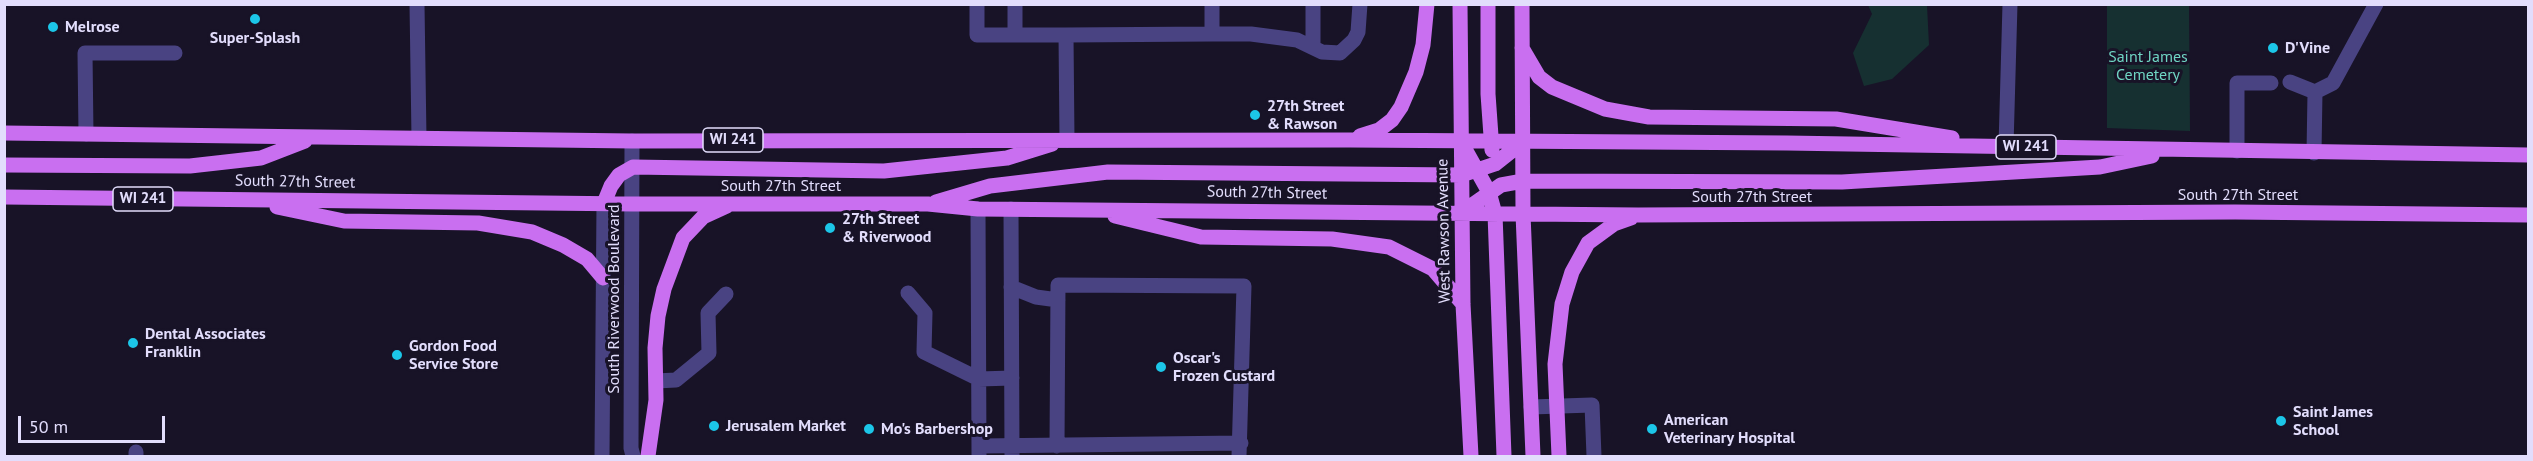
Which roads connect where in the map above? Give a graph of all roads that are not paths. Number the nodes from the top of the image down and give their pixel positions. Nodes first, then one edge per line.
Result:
1 (417, 4) edge
2 (977, 4) edge
3 (1015, 4) edge
4 (1212, 4) edge
5 (1313, 4) edge
6 (1360, 4) edge
7 (1427, 4) edge
8 (1460, 4) edge
9 (1488, 4) edge
10 (1522, 4) edge
11 (2010, 4) edge
12 (2376, 4) edge
13 (1212, 34) junction
14 (1015, 35) junction
15 (1066, 35) junction
16 (1312, 46) junction
17 (1522, 48) junction
18 (175, 52) dead end
19 (2290, 82) dead end
20 (2271, 83) dead end
21 (2315, 92) junction
22 (4, 133) edge
23 (86, 134) junction
24 (313, 138) junction
25 (418, 138) junction
26 (1066, 140) junction
27 (1350, 140) junction
28 (632, 141) junction
29 (1491, 141) junction
30 (1524, 141) junction
31 (1461, 142) junction
32 (2006, 146) junction
33 (2177, 151) junction
34 (2237, 152) junction
35 (2314, 153) junction
36 (2529, 155) edge
37 (1495, 164) junction
38 (4, 165) edge
39 (633, 167) junction
40 (1479, 171) junction
41 (1462, 175) junction
42 (1523, 181) junction
43 (1496, 189) junction
44 (4, 197) edge
45 (245, 200) junction
46 (604, 204) junction
47 (633, 204) junction
48 (732, 204) junction
49 (928, 204) junction
50 (978, 209) junction
51 (1011, 209) junction
52 (1091, 210) junction
53 (1461, 213) junction
54 (1495, 214) junction
55 (1523, 214) junction
56 (1638, 215) junction
57 (2529, 215) edge
58 (603, 278) junction
59 (1011, 287) junction
60 (908, 293) dead end
61 (726, 294) dead end
62 (1058, 300) junction
63 (1463, 304) junction
64 (1012, 378) junction
65 (979, 379) junction
66 (656, 381) junction
67 (1557, 406) junction
68 (1532, 407) junction
69 (1057, 446) junction
70 (1240, 450) edge
71 (979, 451) edge
72 (1012, 451) edge
73 (602, 456) edge
74 (633, 456) edge
75 (648, 456) edge
76 (1471, 456) edge
77 (1504, 456) edge
78 (1533, 456) edge
79 (1559, 456) edge
80 (1594, 456) edge

1 - 25 street
2 - 14 street
3 - 14 street
4 - 13 street
5 - 16 street
6 - 16 street
7 - 27 main road
8 - 31 main road, West Rawson Avenue
9 - 29 main road
10 - 17 main road
11 - 32 street
12 - 21 street
13 - 15 street
13 - 16 street
14 - 15 street
15 - 26 street
17 - 30 main road
17 - 32 main road
18 - 23 street
19 - 21 street
20 - 34 street
21 - 35 street
22 - 23 main road, WI 241
23 - 24 main road, WI 241
24 - 25 main road, WI 241
24 - 38 main road
25 - 28 main road, WI 241
26 - 27 main road, WI 241
26 - 28 main road, WI 241
26 - 39 main road
27 - 31 main road, WI 241
28 - 39 street, South Riverwood Boulevard
29 - 30 main road, WI 241
29 - 31 main road, WI 241
29 - 37 main road
30 - 32 main road, WI 241
30 - 37 main road
30 - 42 main road
31 - 40 main road
31 - 41 main road, West Rawson Avenue
32 - 33 main road, WI 241
33 - 34 main road, WI 241
33 - 42 main road
34 - 35 main road, WI 241
35 - 36 main road, WI 241
37 - 40 main road
37 - 43 main road
39 - 46 main road
39 - 47 street, South Riverwood Boulevard
40 - 41 main road
40 - 43 main road
41 - 49 main road
41 - 53 main road, West Rawson Avenue
42 - 43 main road
42 - 55 main road
43 - 53 main road
43 - 54 main road
43 - 55 main road
44 - 45 main road, South 27th Street / WI 241
45 - 46 main road, South 27th Street / WI 241
45 - 58 main road
46 - 47 main road, South 27th Street / WI 241
46 - 58 street, South Riverwood Boulevard
47 - 48 main road, South 27th Street / WI 241
47 - 74 street, South Riverwood Boulevard
48 - 49 main road, South 27th Street / WI 241
48 - 66 main road
49 - 50 main road, South 27th Street / WI 241
50 - 51 main road, South 27th Street / WI 241
50 - 65 street
51 - 52 main road, South 27th Street / WI 241
51 - 59 street
52 - 53 main road, South 27th Street / WI 241
52 - 63 main road
53 - 54 main road, South 27th Street / WI 241
53 - 63 main road, West Rawson Avenue
54 - 55 main road, South 27th Street / WI 241
54 - 77 main road
55 - 56 main road, South 27th Street / WI 241
55 - 68 main road
56 - 57 main road, South 27th Street / WI 241
56 - 67 main road
58 - 73 street, South Riverwood Boulevard
59 - 62 street
59 - 64 street
60 - 65 street
61 - 66 street
62 - 69 street
62 - 70 street
63 - 76 main road, West Rawson Avenue
64 - 65 street
64 - 72 street
65 - 71 street
66 - 75 main road
67 - 68 street
67 - 79 main road
67 - 80 street
68 - 78 main road
69 - 70 street
69 - 72 street
71 - 72 street

